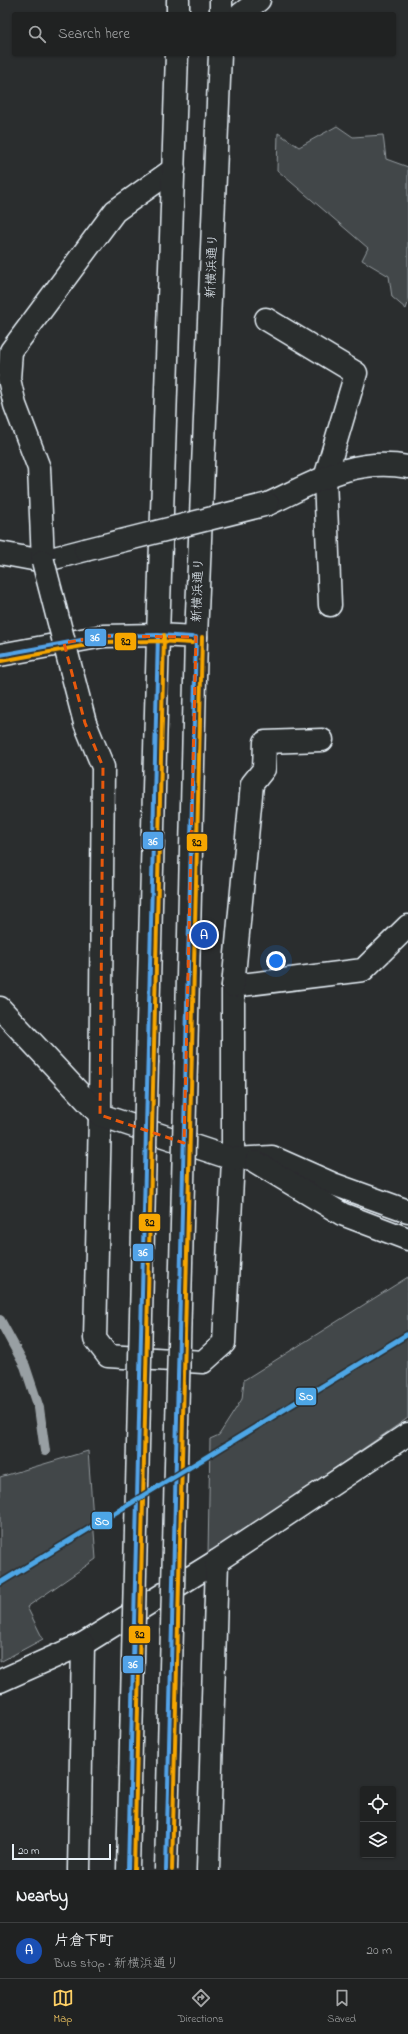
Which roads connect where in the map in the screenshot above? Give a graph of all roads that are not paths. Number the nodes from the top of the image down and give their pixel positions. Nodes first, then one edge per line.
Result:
1 (178, 0) edge
2 (221, 0) edge
3 (259, 0) edge
4 (178, 12) edge
5 (221, 12) edge
6 (244, 12) edge
7 (177, 56) edge
8 (220, 56) edge
9 (174, 169) junction
10 (266, 319) dead end
11 (408, 467) edge
12 (325, 478) junction
13 (0, 553) edge
14 (43, 560) junction
15 (330, 605) dead end
16 (158, 635) junction
17 (196, 637) junction
18 (0, 655) edge
19 (322, 740) dead end
20 (408, 926) edge
21 (233, 986) junction
22 (1, 1012) edge
23 (100, 1115) junction
24 (240, 1158) junction
25 (408, 1211) edge
26 (408, 1239) edge
27 (408, 1434) edge
28 (217, 1561) junction
29 (83, 1644) junction
30 (0, 1681) edge
31 (79, 1870) edge
32 (128, 1870) edge
33 (166, 1870) edge
34 (208, 1870) edge

1 - 4 street
2 - 5 street
3 - 6 street
7 - 9 street
8 - 17 street, 新横浜通り
9 - 14 street
9 - 16 street
10 - 12 street
11 - 12 street
12 - 14 street, bridge
12 - 15 street
13 - 14 street
14 - 23 street, bridge
16 - 17 street
16 - 18 street
16 - 32 street, bridge
17 - 33 street, 新横浜通り, bridge
19 - 21 street
20 - 21 street
21 - 24 street
22 - 23 street
23 - 24 street
23 - 24 street
24 - 25 street
24 - 26 street
27 - 28 street
28 - 29 street
28 - 34 street
29 - 30 street
29 - 31 street

